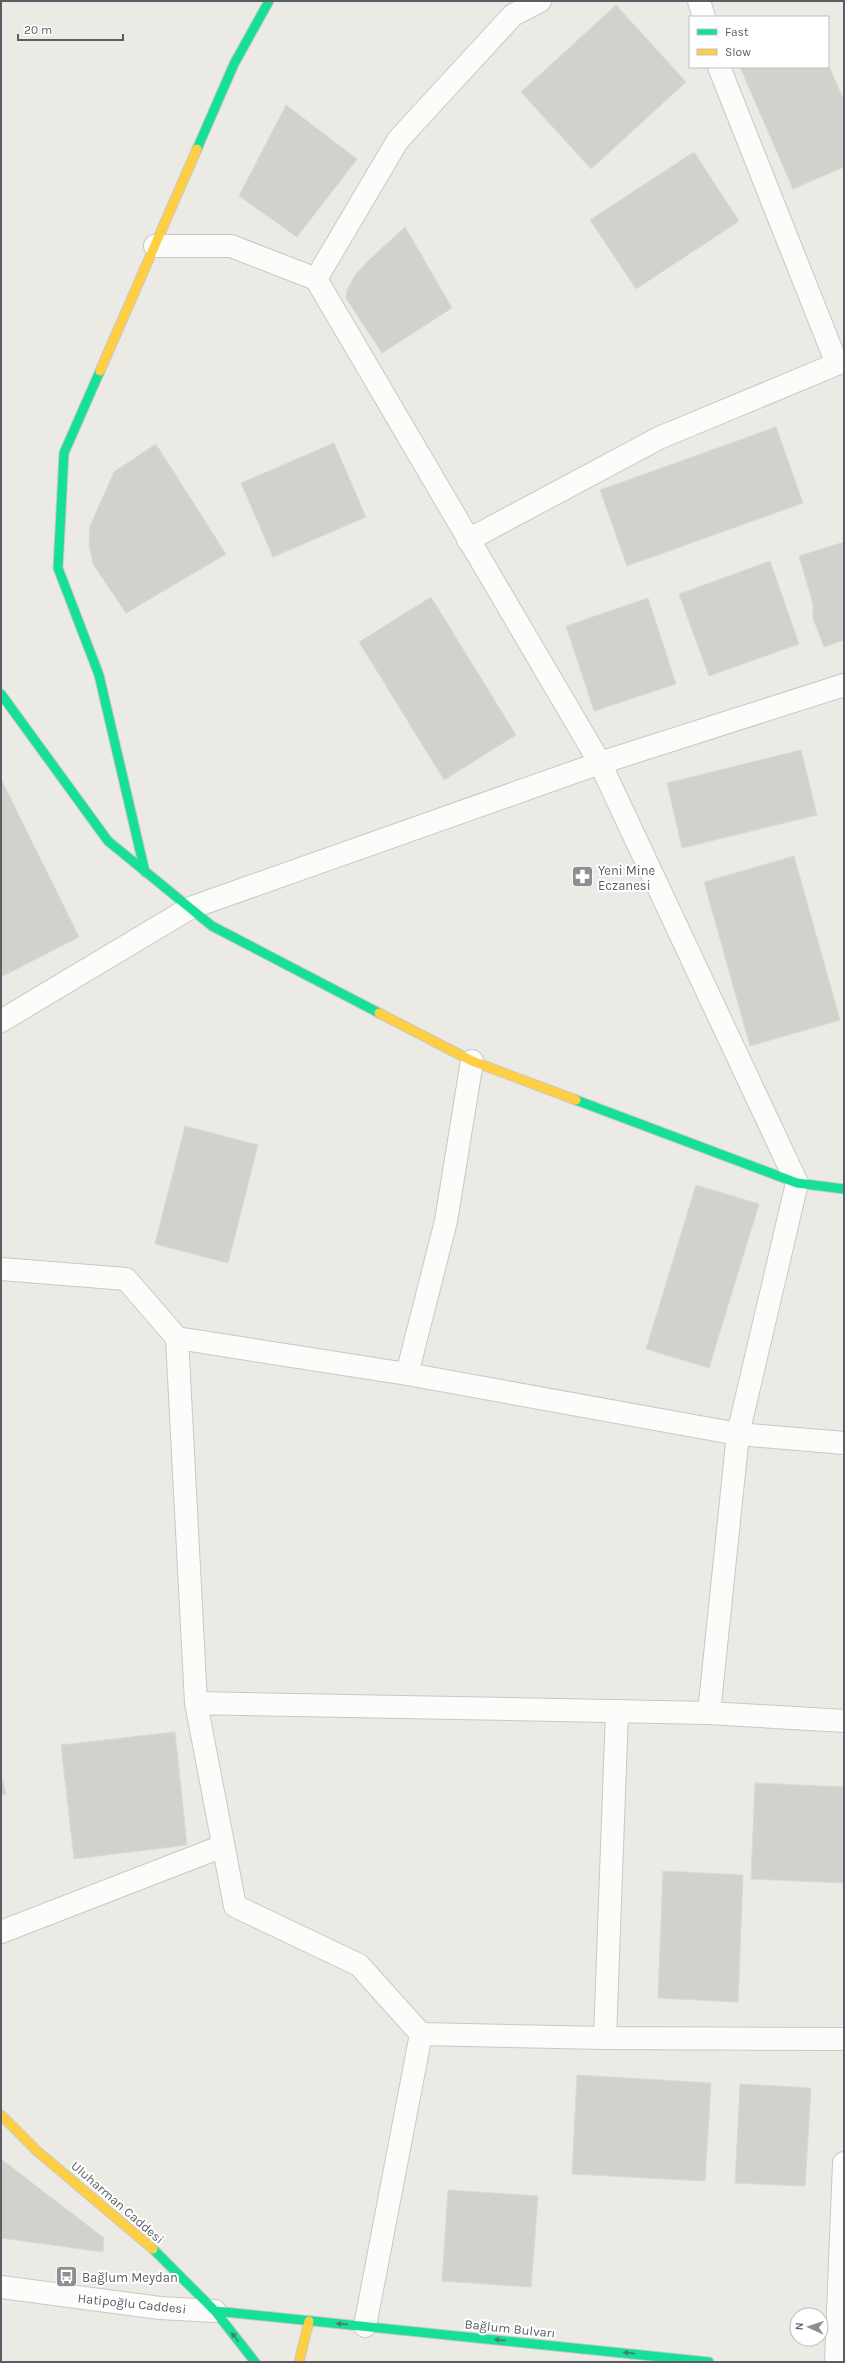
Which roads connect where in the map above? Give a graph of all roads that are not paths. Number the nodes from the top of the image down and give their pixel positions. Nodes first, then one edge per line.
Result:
1 (269, 1) edge
2 (540, 1) edge
3 (699, 1) edge
4 (704, 16) edge
5 (719, 68) edge
6 (155, 246) junction
7 (316, 279) junction
8 (841, 362) edge
9 (468, 540) junction
10 (844, 685) edge
11 (1, 694) edge
12 (600, 763) junction
13 (145, 872) junction
14 (190, 908) junction
15 (1, 1021) edge
16 (472, 1060) junction
17 (797, 1183) junction
18 (844, 1189) edge
19 (1, 1269) edge
20 (177, 1338) junction
21 (407, 1374) junction
22 (738, 1434) junction
23 (844, 1443) edge
24 (196, 1703) junction
25 (617, 1711) junction
26 (709, 1712) junction
27 (844, 1721) edge
28 (223, 1846) junction
29 (1, 1932) edge
30 (421, 2034) junction
31 (605, 2038) junction
32 (844, 2039) edge
33 (1, 2115) edge
34 (844, 2163) edge
35 (1, 2288) edge
36 (215, 2311) junction
37 (308, 2321) junction
38 (365, 2326) junction
39 (255, 2362) edge
40 (299, 2362) edge
41 (709, 2362) edge
42 (836, 2362) edge

1 - 6 street
2 - 7 street
3 - 4 street
5 - 8 street
6 - 7 street
6 - 13 street
7 - 9 street
8 - 9 street
9 - 12 street
10 - 12 street
11 - 13 street
12 - 14 street
12 - 17 street
13 - 14 street
14 - 15 street
14 - 16 street
16 - 17 street
16 - 21 street
17 - 18 street
17 - 22 street
19 - 20 street
20 - 21 street
20 - 24 street
21 - 22 street
22 - 23 street
22 - 26 street
24 - 25 street
24 - 28 street
25 - 26 street
25 - 31 street
26 - 27 street
28 - 29 street
28 - 30 street
30 - 31 street
30 - 38 street
31 - 32 street
33 - 36 street, Uluharman Caddesi
34 - 42 street
35 - 36 street, Hatipoğlu Caddesi
36 - 37 street, Bağlum Bulvarı
39 -> 36 street, Uluharman Caddesi
38 -> 37 street, Bağlum Bulvarı
37 - 40 street
41 -> 38 street, Bağlum Bulvarı

